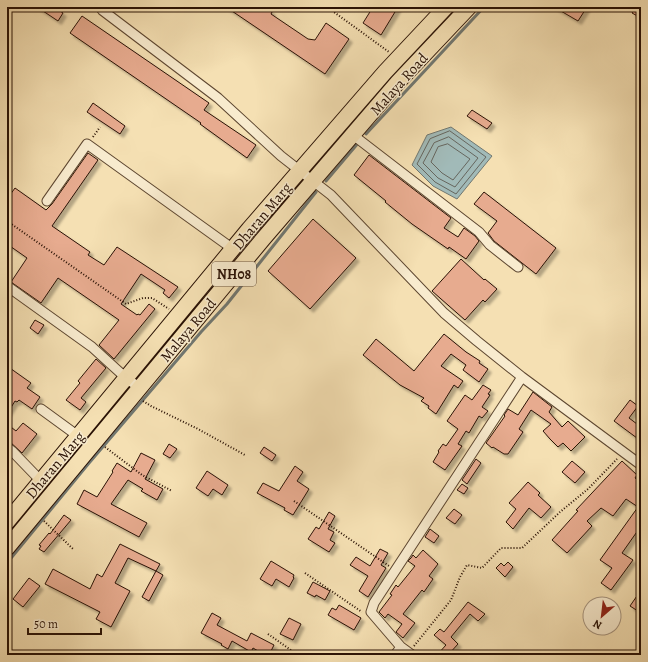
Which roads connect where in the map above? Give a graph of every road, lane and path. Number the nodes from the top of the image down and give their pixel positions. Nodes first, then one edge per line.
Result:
1 (102, 7) edge
2 (327, 7) edge
3 (446, 7) edge
4 (469, 7) edge
5 (403, 54) junction
6 (419, 60) junction
7 (100, 127) dead end
8 (353, 135) junction
9 (87, 144) junction
10 (300, 170) junction
11 (313, 181) junction
12 (47, 201) dead end
13 (7, 221) edge
14 (233, 249) junction
15 (518, 267) dead end
16 (7, 286) edge
17 (178, 315) junction
18 (522, 377) junction
19 (126, 378) junction
20 (137, 391) junction
21 (41, 409) dead end
22 (78, 436) junction
23 (96, 441) junction
24 (7, 447) edge
25 (624, 452) junction
26 (245, 455) dead end
27 (641, 465) edge
28 (41, 481) junction
29 (172, 490) dead end
30 (294, 500) dead end
31 (36, 513) junction
32 (7, 522) edge
33 (7, 548) edge
34 (73, 549) dead end
35 (395, 570) junction
36 (305, 573) dead end
37 (371, 612) junction
38 (268, 634) dead end
39 (398, 651) edge
40 (411, 654) edge
41 (298, 655) edge

1 - 10 street
2 - 5 path
3 - 5 main road, Dharan Marg / NH08
4 - 6 main road, Malaya Road / NH08
5 - 6 main road
5 - 10 main road, Dharan Marg / NH08
6 - 8 main road, Malaya Road / NH08
7 - 9 path
8 - 11 main road, Malaya Road / NH08
8 - 15 street
9 - 12 street
9 - 14 street
10 - 11 street
10 - 14 main road, Dharan Marg / NH08
11 - 18 street
11 - 20 main road, Malaya Road / NH08
13 - 17 path
14 - 17 main road, Dharan Marg / NH08
16 - 19 street
17 - 19 main road, Dharan Marg / NH08
18 - 25 street
18 - 35 street
19 - 20 street
19 - 22 main road, Dharan Marg / NH08
20 - 23 main road, Malaya Road / NH08
20 - 26 path
21 - 22 street
22 - 28 main road, Dharan Marg / NH08
23 - 29 path
23 - 31 main road, Malaya Road / NH08
24 - 28 street
25 - 27 street
25 - 40 path
28 - 32 main road, Dharan Marg / NH08
30 - 35 path
31 - 33 main road, Malaya Road / NH08
31 - 34 path
35 - 37 street
36 - 37 path
37 - 39 street
38 - 41 path
39 - 40 street

